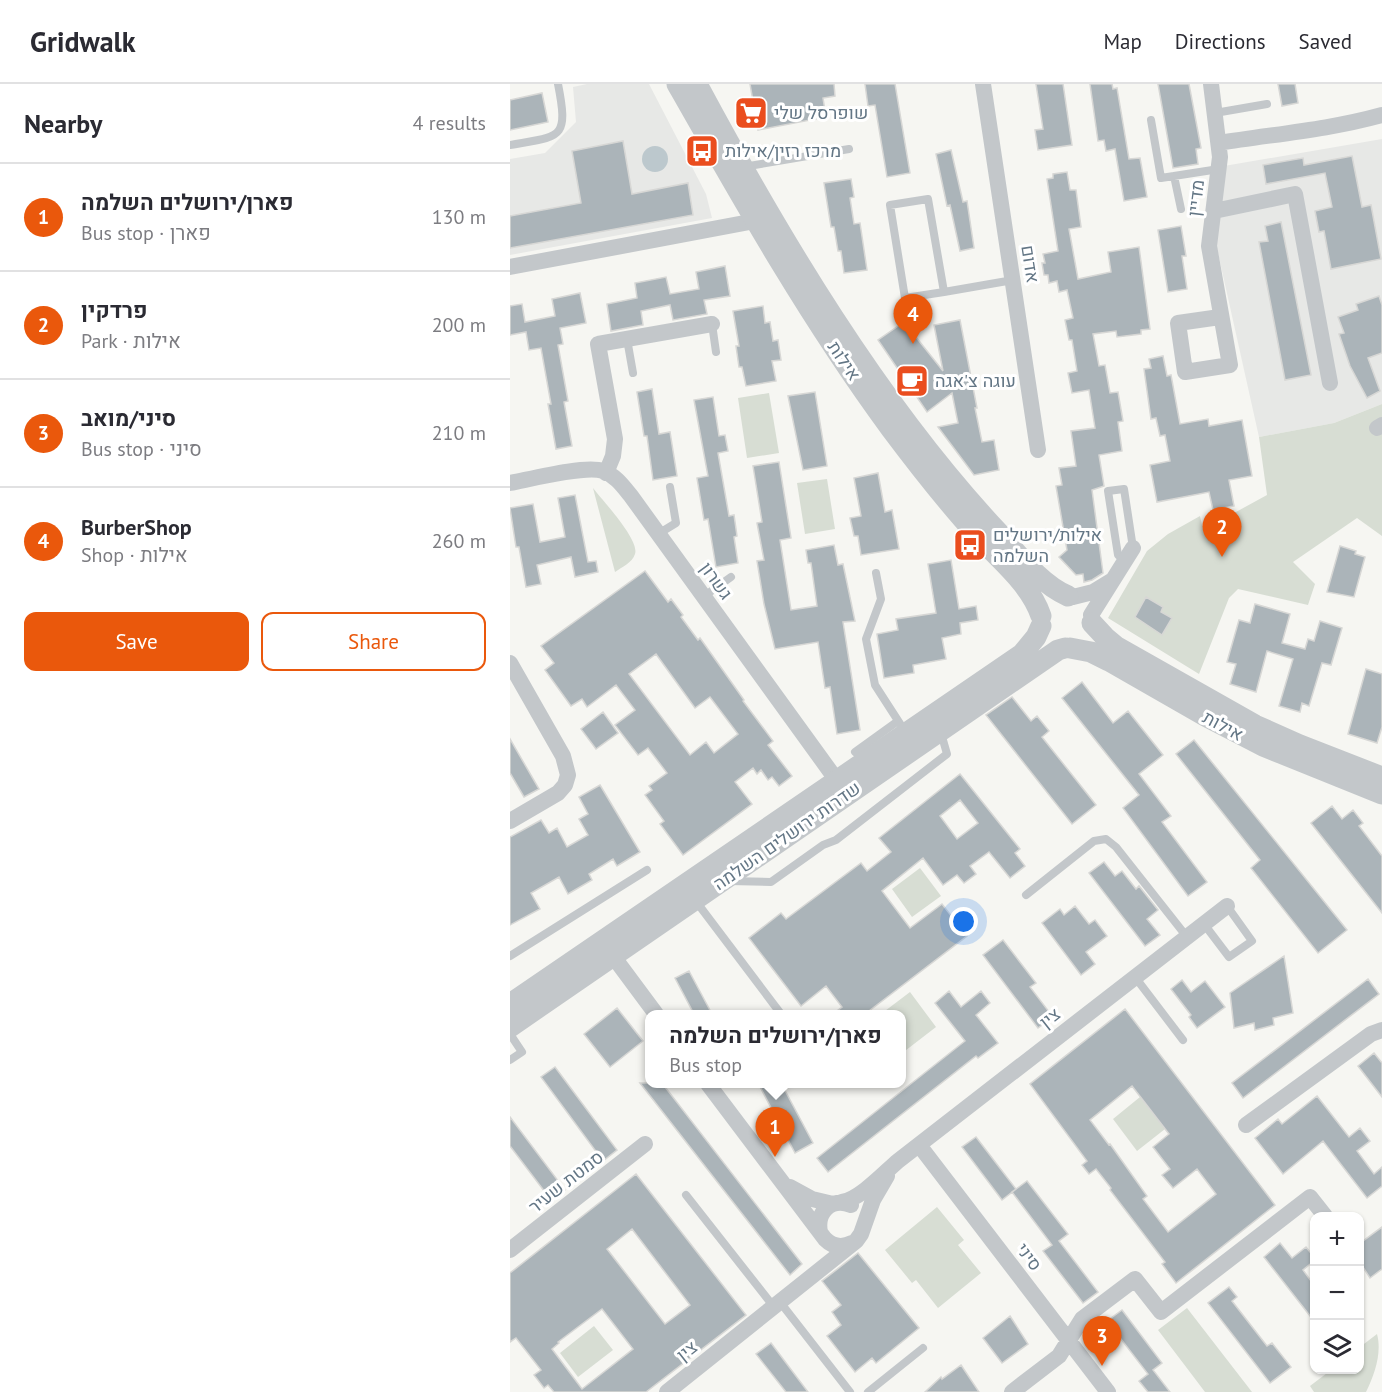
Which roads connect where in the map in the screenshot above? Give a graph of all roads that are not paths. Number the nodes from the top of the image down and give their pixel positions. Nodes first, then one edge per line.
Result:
1 (558, 84) edge
2 (677, 84) edge
3 (983, 84) edge
4 (1211, 84) edge
5 (699, 85) edge
6 (1267, 104) dead end
7 (1215, 113) junction
8 (1382, 115) edge
9 (1151, 120) dead end
10 (1219, 143) junction
11 (510, 145) edge
12 (849, 149) dead end
13 (743, 166) junction
14 (1219, 169) junction
15 (1174, 176) junction
16 (1181, 209) dead end
17 (1214, 210) junction
18 (755, 221) junction
19 (510, 267) edge
20 (1012, 280) junction
21 (944, 292) junction
22 (1221, 316) dead end
23 (712, 324) joint
24 (627, 339) junction
25 (716, 352) dead end
26 (633, 373) dead end
27 (1330, 383) dead end
28 (1038, 450) dead end
29 (606, 472) junction
30 (510, 483) edge
31 (670, 488) dead end
32 (658, 534) junction
33 (1129, 555) junction
34 (876, 573) dead end
35 (731, 577) dead end
36 (1114, 579) junction
37 (1070, 596) junction
38 (704, 597) junction
39 (1092, 619) junction
40 (1041, 621) junction
41 (1068, 648) junction
42 (510, 663) edge
43 (902, 727) junction
44 (940, 731) junction
45 (855, 752) dead end
46 (1382, 777) edge
47 (842, 788) junction
48 (1382, 794) edge
49 (510, 820) edge
50 (647, 870) dead end
51 (723, 880) junction
52 (1026, 895) dead end
53 (695, 900) junction
54 (1227, 906) joint
55 (1204, 924) junction
56 (1187, 937) junction
57 (608, 950) junction
58 (510, 956) edge
59 (1135, 977) junction
60 (510, 1004) edge
61 (653, 1010) edge
62 (778, 1010) edge
63 (510, 1027) edge
64 (1382, 1030) edge
65 (510, 1034) edge
66 (1183, 1040) dead end
67 (510, 1060) edge
68 (712, 1088) edge
69 (1246, 1125) dead end
70 (645, 1144) dead end
71 (919, 1145) junction
72 (898, 1161) junction
73 (781, 1179) junction
74 (686, 1195) dead end
75 (837, 1203) junction
76 (1322, 1212) edge
77 (862, 1227) junction
78 (822, 1236) junction
79 (852, 1243) junction
80 (510, 1250) edge
81 (816, 1274) junction
82 (777, 1304) junction
83 (1068, 1340) junction
84 (923, 1348) dead end
85 (667, 1392) edge
86 (850, 1392) edge
87 (868, 1392) edge
88 (1012, 1392) edge
89 (1108, 1392) edge

1 - 11 lane
2 - 18 street, אילות
3 - 20 street, אדום
4 - 7 street, מדיין
5 - 13 street, אילות
6 - 7 lane
7 - 10 street, מדיין
8 - 10 street
9 - 15 lane
10 - 14 street, מדיין
12 - 13 lane
13 - 37 street, אילות
14 - 15 lane
14 - 17 street, מדיין
15 - 16 lane
17 - 22 street, מדיין
17 - 27 street
18 - 19 street
18 - 40 street, אילות
20 - 21 lane
20 - 28 street, אדום
21 - 21 lane
23 - 24 street
23 - 25 lane
24 - 26 lane
24 - 29 street
29 - 30 street
29 - 32 street, גשרון
31 - 32 lane
32 - 38 street, גשרון
33 - 33 lane
33 - 36 street
34 - 43 lane
35 - 38 lane
36 - 37 street
36 - 39 street
37 - 39 street
37 - 40 street
38 - 47 street, גשרון
39 - 41 street
39 - 46 street, אילות
40 - 41 street
40 - 43 street, שדרות ירושלים השלמה
41 - 44 street, שדרות ירושלים השלמה
41 - 48 street, אילות
42 - 49 street
43 - 45 lane
43 - 47 street, שדרות ירושלים השלמה
44 - 47 street, שדרות ירושלים השלמה
44 - 51 lane
47 - 51 street, שדרות ירושלים השלמה
47 - 57 street, שדרות ירושלים השלמה
50 - 58 lane
51 - 53 street, שדרות ירושלים השלמה
52 - 56 lane
53 - 57 street, שדרות ירושלים השלמה
53 - 62 lane
54 - 55 street, צין
54 - 55 lane
55 - 56 street, צין
56 - 59 street, צין
57 - 60 street, שדרות ירושלים השלמה
57 - 61 street
57 - 63 street, שדרות ירושלים השלמה
59 - 66 lane
59 - 71 street, צין
64 - 69 street
65 - 67 lane
68 - 73 street
70 - 80 street, סמטת שעיר
71 - 72 street, צין
71 - 83 street, סיני
72 - 75 street, צין
72 - 77 street, צין
73 - 75 street
73 - 78 street
74 - 82 lane
75 - 77 street
75 - 78 street
76 - 83 street
77 - 79 street
78 - 79 street
78 - 81 street
79 - 81 street, צין
81 - 82 street, צין
82 - 85 street, צין
82 - 86 lane
83 - 88 street
83 - 89 street, סיני
84 - 87 lane

